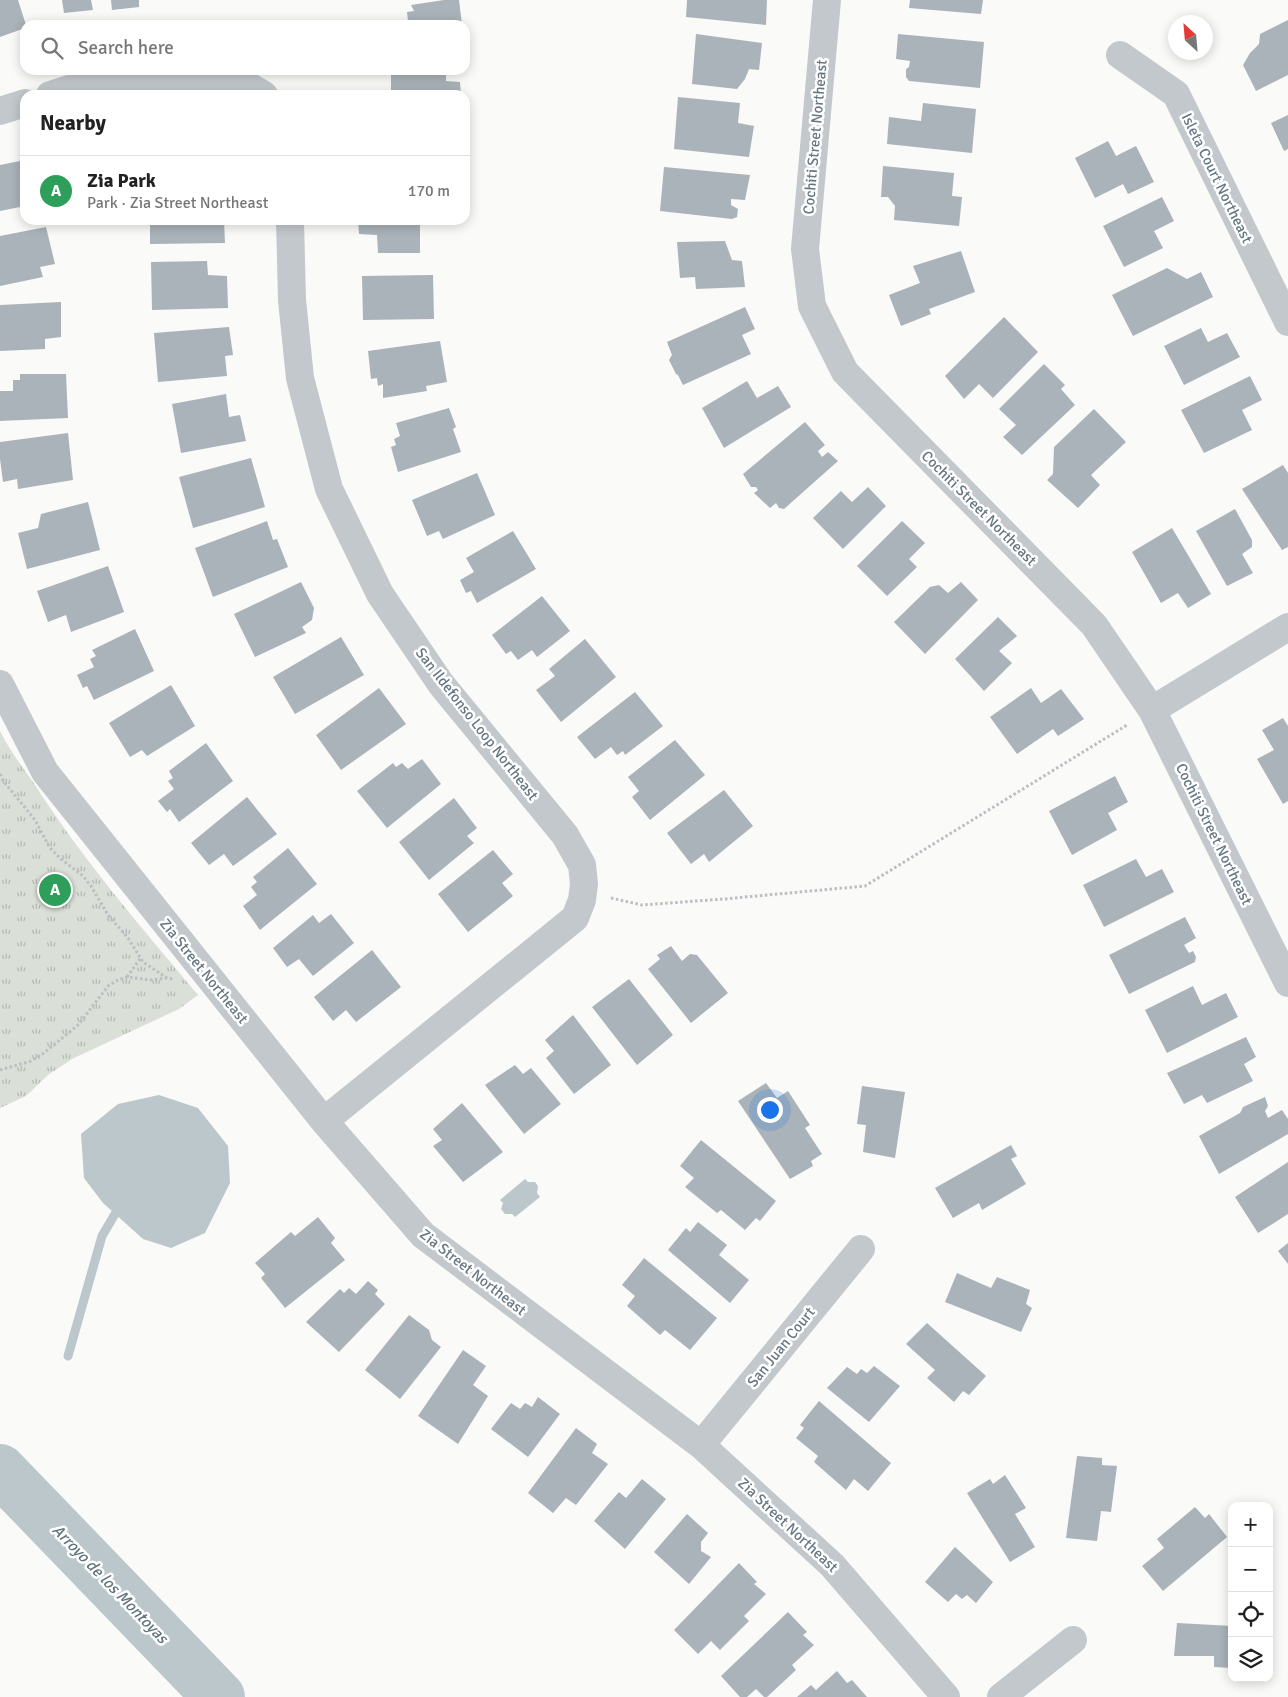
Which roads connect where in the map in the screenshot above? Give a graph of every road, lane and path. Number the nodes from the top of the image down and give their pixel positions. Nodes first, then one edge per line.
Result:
1 (827, 0) edge
2 (1120, 55) dead end
3 (66, 90) edge
4 (256, 90) edge
5 (20, 104) edge
6 (0, 110) edge
7 (290, 225) edge
8 (1288, 322) edge
9 (1288, 627) edge
10 (0, 684) edge
11 (1152, 710) junction
12 (0, 774) edge
13 (583, 892) junction
14 (140, 959) junction
15 (202, 967) junction
16 (127, 977) junction
17 (167, 978) junction
18 (1288, 984) edge
19 (0, 1070) edge
20 (324, 1121) junction
21 (861, 1249) dead end
22 (701, 1445) junction
23 (1073, 1640) dead end
24 (946, 1697) edge
25 (1001, 1697) edge

1 - 11 street, Cochiti Street Northeast
2 - 8 street, Isleta Court Northeast
3 - 4 street
5 - 6 street
7 - 13 street, San Ildefonso Loop Northeast
9 - 11 street
10 - 15 street, Zia Street Northeast
11 - 13 path
11 - 18 street, Cochiti Street Northeast
12 - 14 path
13 - 20 street, San Ildefonso Loop Northeast
14 - 16 path
14 - 17 path
15 - 17 path
15 - 20 street, Zia Street Northeast
16 - 17 path
16 - 19 path
20 - 22 street, Zia Street Northeast
21 - 22 street, San Juan Court
22 - 24 street, Zia Street Northeast
23 - 25 street

